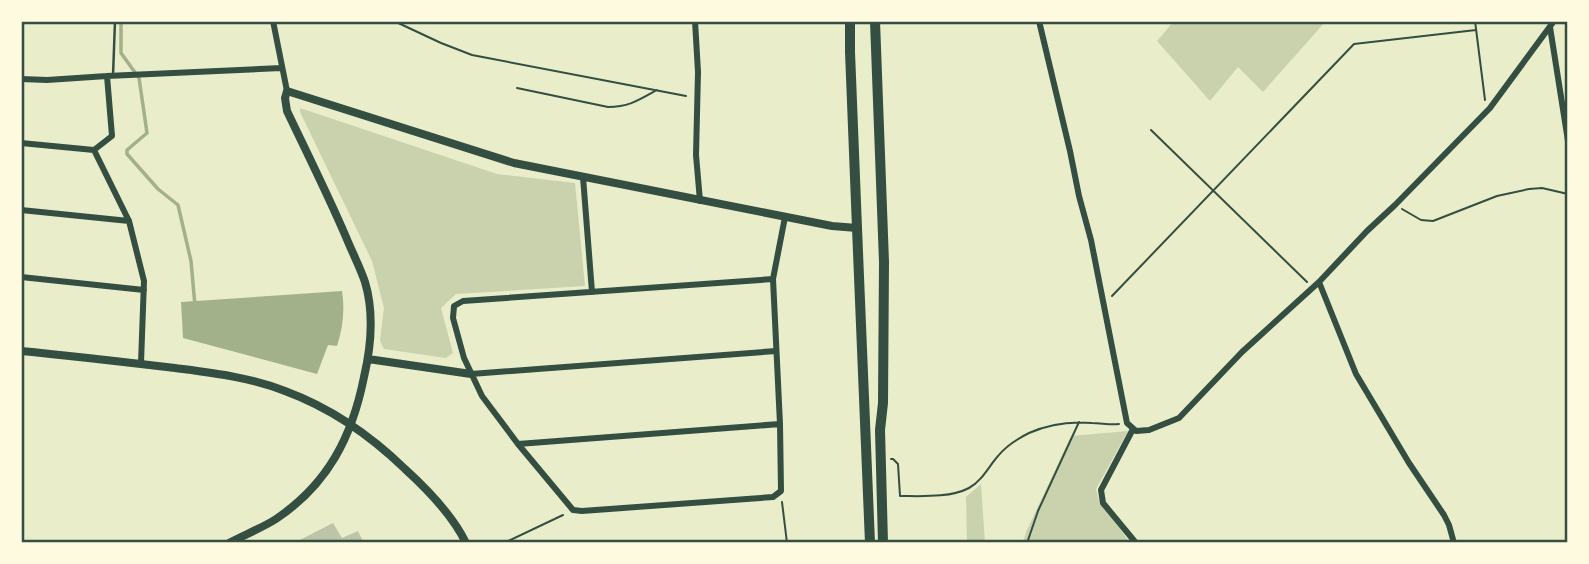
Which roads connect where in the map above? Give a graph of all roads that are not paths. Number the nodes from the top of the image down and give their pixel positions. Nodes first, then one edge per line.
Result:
1 (115, 21) edge
2 (273, 21) edge
3 (695, 21) edge
4 (850, 21) edge
5 (875, 21) edge
6 (1039, 21) edge
7 (1552, 24) edge
8 (281, 68) junction
9 (110, 76) junction
10 (21, 79) edge
11 (287, 91) junction
12 (1568, 141) edge
13 (21, 143) edge
14 (94, 150) junction
15 (583, 177) junction
16 (700, 201) junction
17 (21, 210) edge
18 (785, 217) junction
19 (129, 221) junction
20 (857, 228) junction
21 (21, 276) edge
22 (773, 279) junction
23 (1319, 282) junction
24 (144, 290) junction
25 (592, 292) junction
26 (21, 351) edge
27 (776, 351) junction
28 (368, 359) junction
29 (141, 363) junction
30 (471, 374) junction
31 (780, 424) junction
32 (352, 425) junction
33 (1133, 429) junction
34 (518, 444) junction
35 (229, 543) edge
36 (466, 543) edge
37 (870, 543) edge
38 (883, 543) edge
39 (1136, 543) edge
40 (1454, 543) edge

1 - 9 lane
2 - 8 street
3 - 16 street
4 - 20 main road
5 - 38 main road
6 - 33 street
7 - 12 street
7 - 23 street
8 - 9 street
8 - 11 street
9 - 10 street
9 - 14 street
11 - 15 street
11 - 28 street
13 - 14 street
14 - 19 street
15 - 16 street
15 - 25 street
16 - 18 street
17 - 19 street
18 - 20 street
18 - 22 street
19 - 24 street
20 - 37 main road
21 - 24 street
22 - 25 street
22 - 27 street
23 - 33 street
23 - 40 street
24 - 29 street
25 - 30 street
26 - 29 street
27 - 30 street
27 - 31 street
28 - 30 street
28 - 32 street
29 - 32 street
30 - 34 street
31 - 34 street
31 - 34 street
32 - 35 street
32 - 36 street
33 - 39 street

